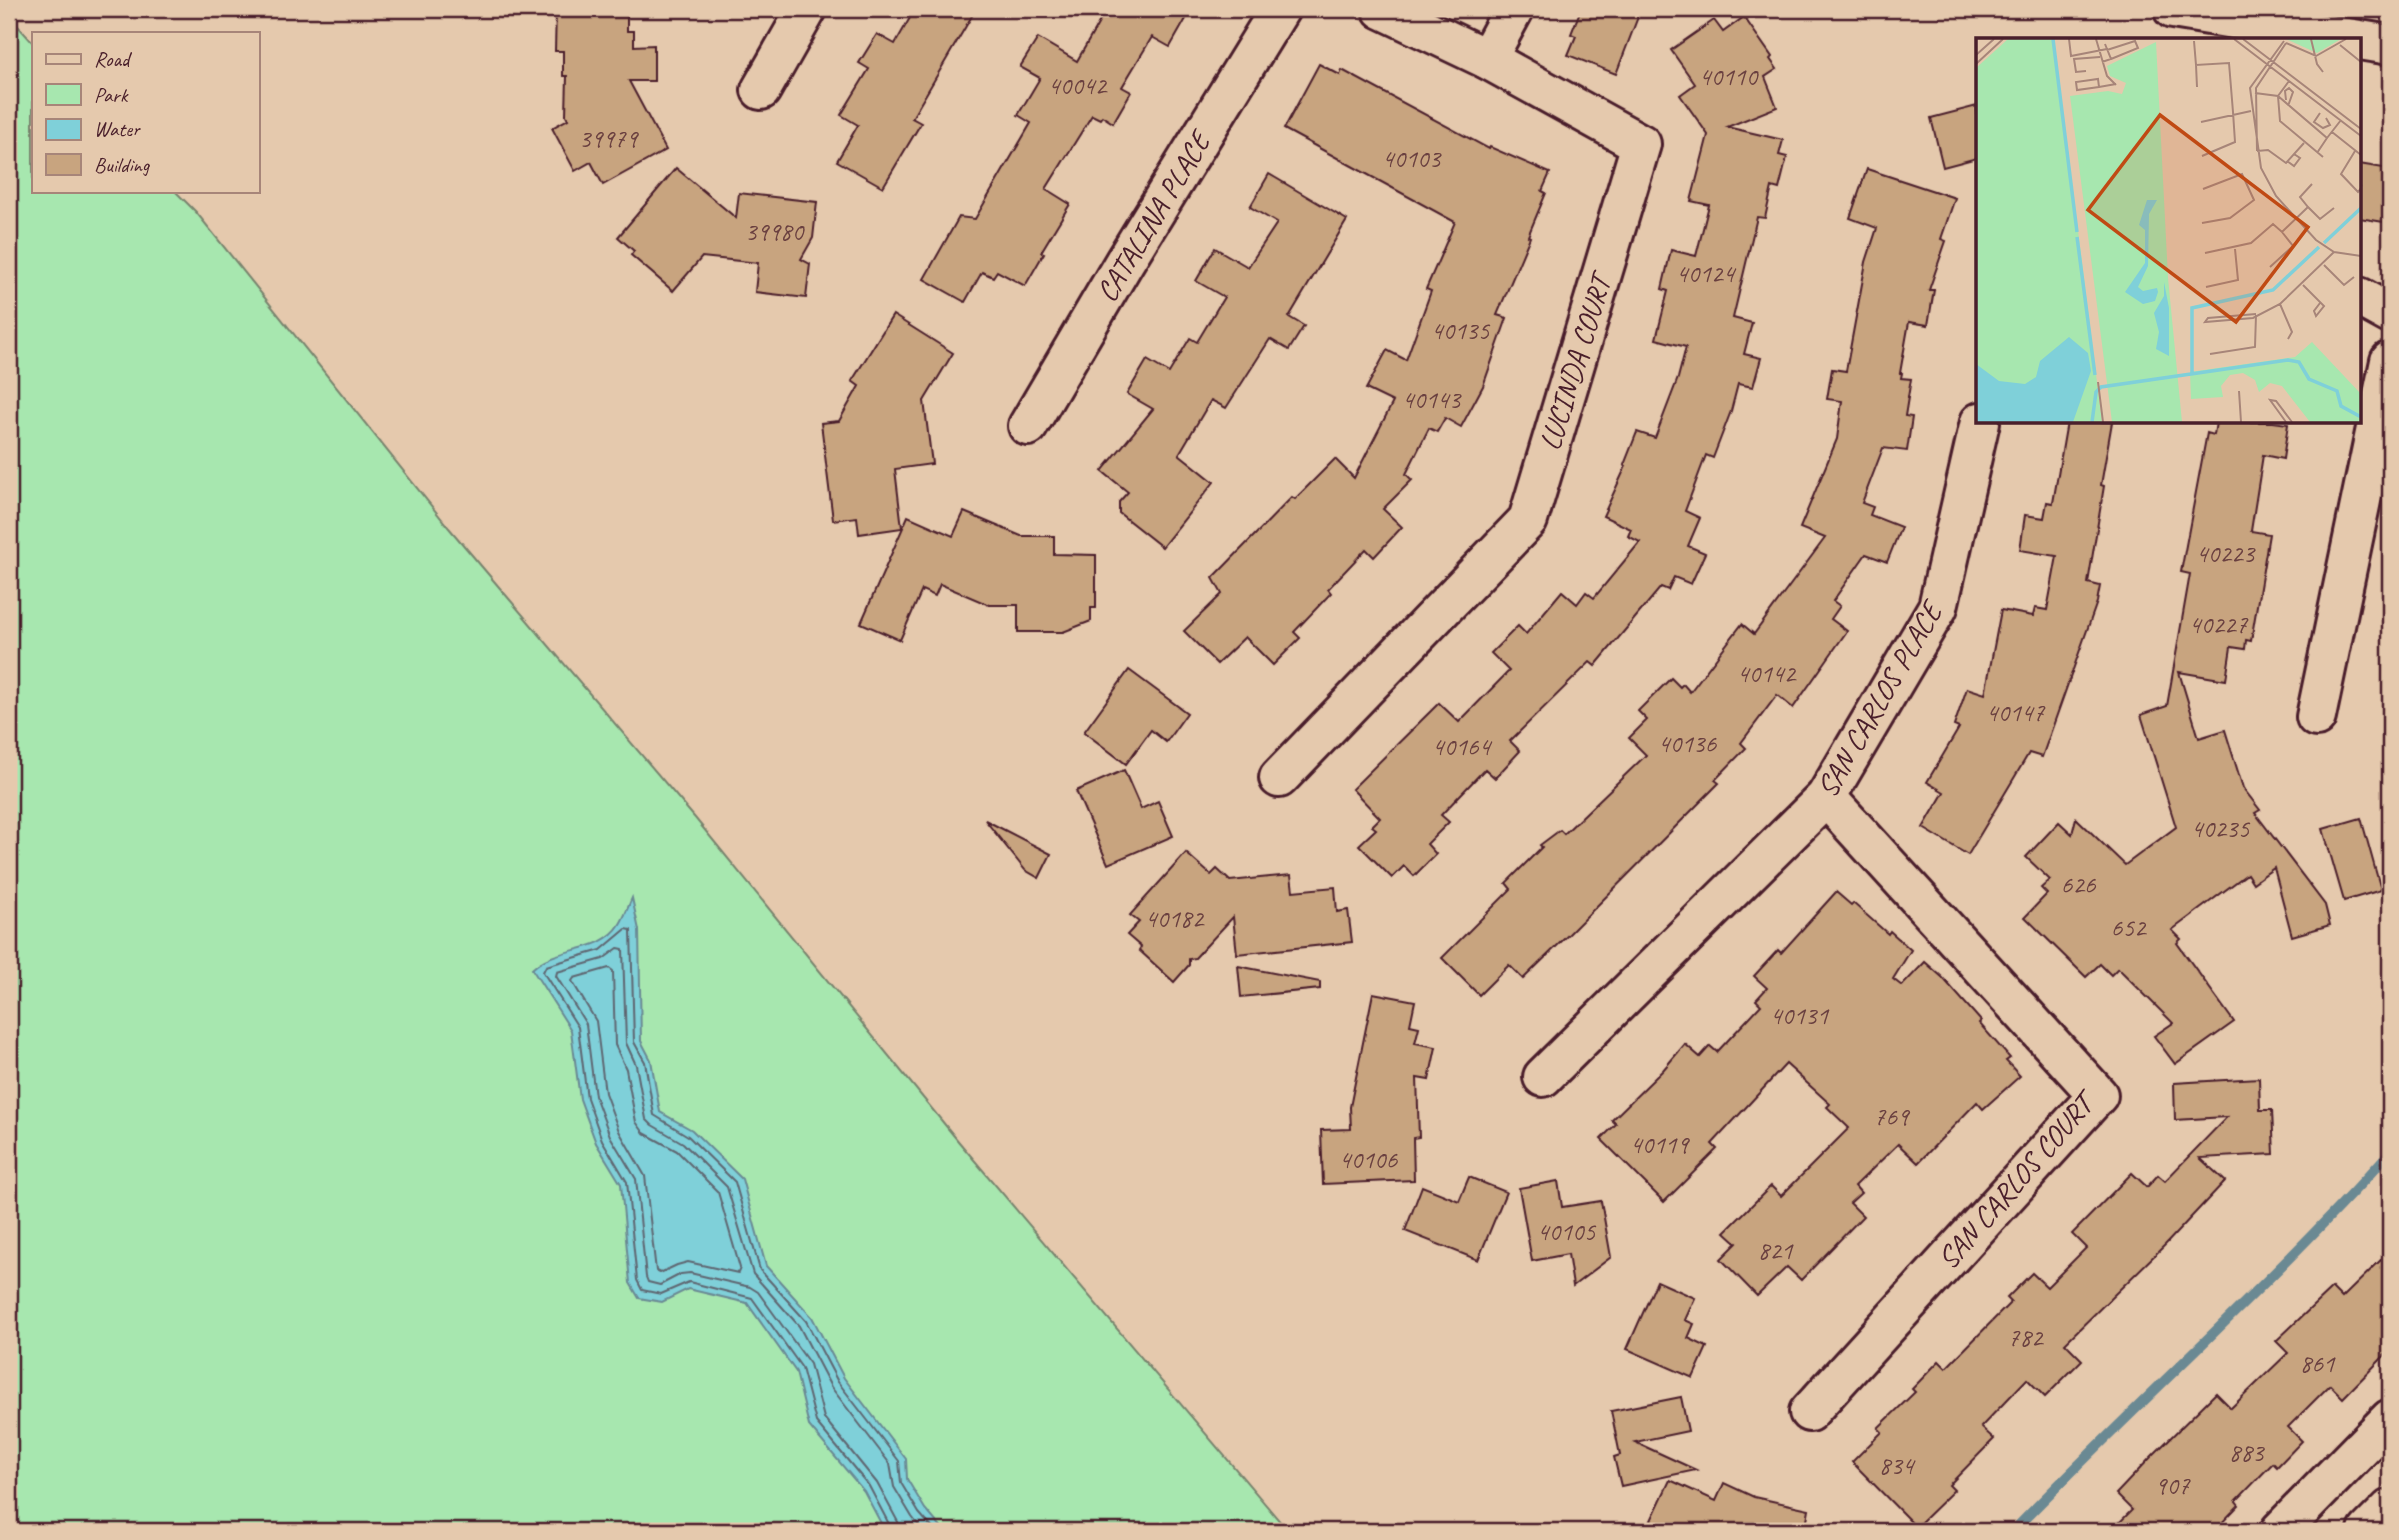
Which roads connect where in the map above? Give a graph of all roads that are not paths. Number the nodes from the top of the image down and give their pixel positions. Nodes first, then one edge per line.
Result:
1 (807, 9) edge
2 (1280, 9) edge
3 (1382, 9) edge
4 (1514, 9) edge
5 (2198, 18) edge
6 (2340, 38) edge
7 (2360, 41) edge
8 (2390, 45) edge
9 (1487, 59) junction
10 (761, 90) dead end
11 (2360, 298) edge
12 (2390, 314) edge
13 (2390, 360) edge
14 (1980, 424) edge
15 (1028, 426) dead end
16 (2316, 717) dead end
17 (1279, 778) dead end
18 (1826, 797) junction
19 (1543, 1077) dead end
20 (1809, 1412) dead end
21 (2390, 1419) edge
22 (2390, 1509) edge
23 (2280, 1531) edge
24 (2368, 1531) edge

1 - 10 street
2 - 15 street, CATALINA PLACE
3 - 9 street, LUCINDA COURT
4 - 9 street
5 - 6 street
7 - 8 street
9 - 17 street, LUCINDA COURT
11 - 12 street
13 - 16 street
14 - 18 street, SAN CARLOS PLACE
18 - 19 street, SAN CARLOS PLACE
18 - 20 street, SAN CARLOS COURT
21 - 23 street
22 - 24 street

